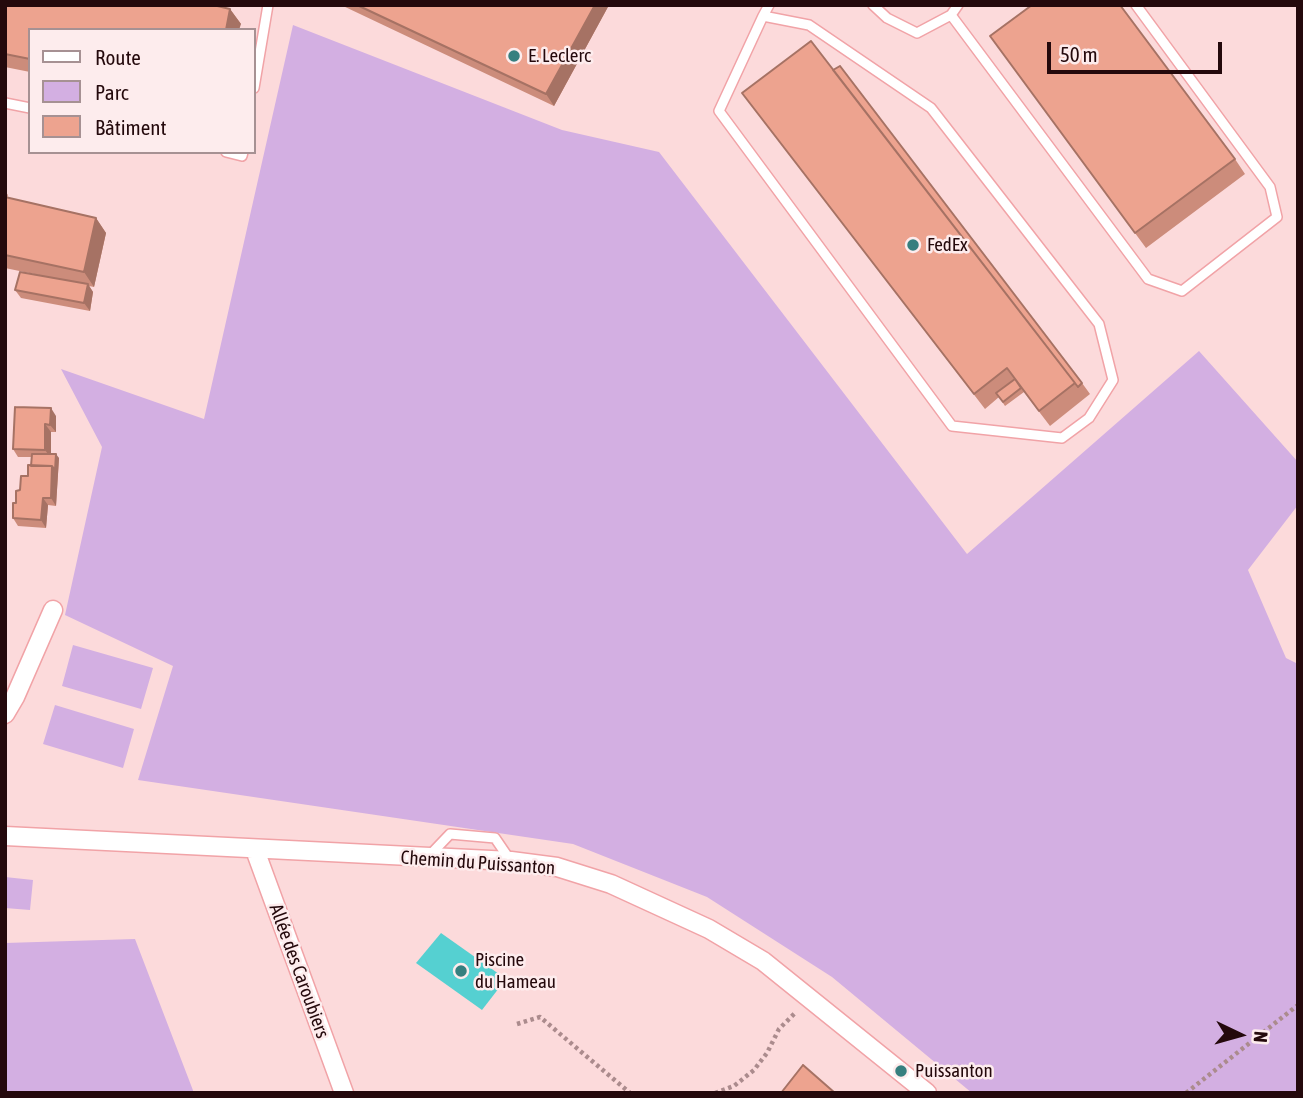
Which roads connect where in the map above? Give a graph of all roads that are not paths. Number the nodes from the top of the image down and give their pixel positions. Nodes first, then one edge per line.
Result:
1 (268, 5) edge
2 (769, 5) edge
3 (873, 5) edge
4 (958, 5) edge
5 (1136, 5) edge
6 (951, 15) junction
7 (763, 16) junction
8 (256, 76) edge
9 (5, 103) edge
10 (28, 108) edge
11 (53, 610) dead end
12 (5, 714) edge
13 (5, 836) edge
14 (255, 850) junction
15 (428, 858) junction
16 (511, 861) junction
17 (344, 1093) edge
18 (927, 1093) edge

1 - 8 lane
2 - 7 lane
3 - 6 lane
4 - 6 lane
5 - 6 lane
7 - 7 lane
9 - 10 lane
11 - 12 street
13 - 14 street, Chemin du Puissanton
14 - 15 street, Chemin du Puissanton
14 - 17 street, Allée des Caroubiers
15 - 16 street, Chemin du Puissanton
15 - 16 lane
16 - 18 street, Chemin du Puissanton

